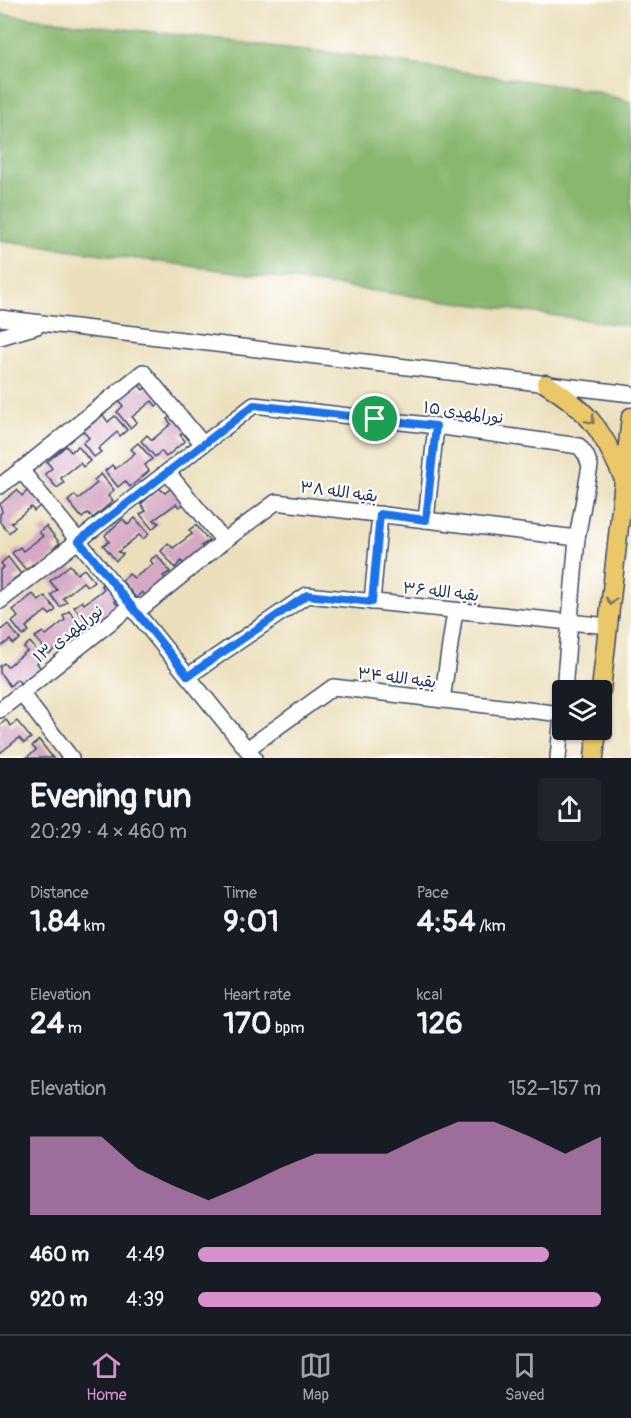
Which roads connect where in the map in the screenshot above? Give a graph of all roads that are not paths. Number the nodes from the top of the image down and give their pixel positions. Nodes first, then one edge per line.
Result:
1 (0, 318) edge
2 (47, 324) junction
3 (0, 337) edge
4 (546, 384) junction
5 (631, 394) edge
6 (631, 417) edge
7 (436, 426) junction
8 (202, 444) junction
9 (21, 470) junction
10 (168, 473) junction
11 (624, 479) junction
12 (0, 486) edge
13 (380, 514) junction
14 (426, 520) junction
15 (577, 538) junction
16 (79, 541) junction
17 (224, 541) junction
18 (0, 600) edge
19 (372, 602) junction
20 (131, 606) junction
21 (455, 610) junction
22 (569, 623) junction
23 (608, 626) junction
24 (188, 676) junction
25 (565, 680) edge
26 (602, 680) edge
27 (21, 693) junction
28 (442, 700) junction
29 (0, 710) edge
30 (552, 714) edge
31 (560, 740) edge
32 (596, 740) edge
33 (251, 753) edge
34 (71, 758) edge
35 (558, 758) edge
36 (594, 758) edge

1 - 2 street
2 - 3 street
2 - 4 street
4 - 5 street
4 -> 11 main road
6 - 11 main road
7 - 8 street, نورالمهدی ۱۵
7 - 14 street
7 - 15 street, نورالمهدی ۱۵
8 - 9 street
8 - 10 street, نورالمهدی ۱۵
9 - 12 street
9 - 16 street
10 - 16 street, نورالمهدی ۱۵
10 - 17 street
11 -> 23 main road
13 - 14 street, بقیه الله ۳۸
13 - 17 street, بقیه الله ۳۸
13 - 19 street
14 - 15 street, بقیه الله ۳۸
15 - 22 street
16 - 18 street, نورالمهدی ۱۵
16 - 20 street
17 - 20 street, بقیه الله ۳۸
19 - 21 street, بقیه الله ۳۶
19 - 24 street, بقیه الله ۳۶
20 - 24 street
20 - 27 street, نورالمهدی ۱۳
21 - 22 street, بقیه الله ۳۶
21 - 28 street
22 - 23 street, بقیه الله ۳۶
22 - 25 street
23 - 26 main road
24 - 33 street
27 - 29 street, نورالمهدی ۱۳
27 - 34 street
28 - 30 street, بقیه الله ۳۴
28 - 33 street, بقیه الله ۳۴
31 - 35 street
32 - 36 main road

